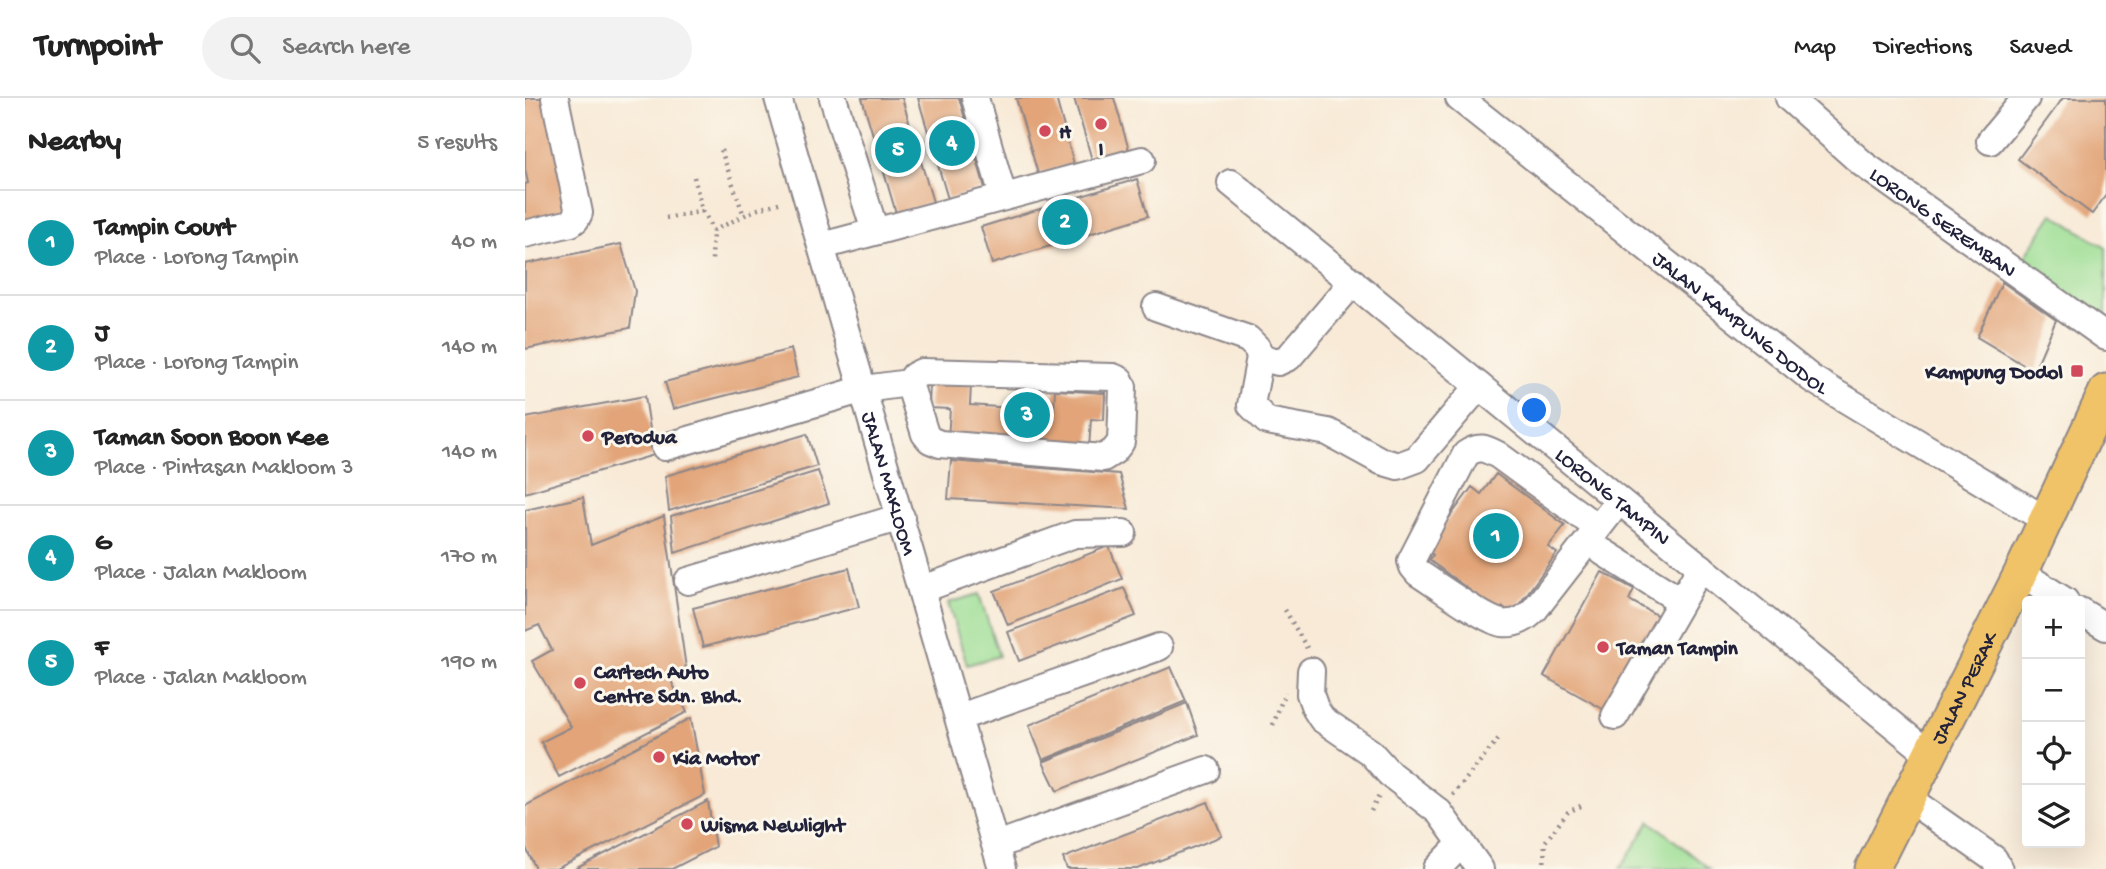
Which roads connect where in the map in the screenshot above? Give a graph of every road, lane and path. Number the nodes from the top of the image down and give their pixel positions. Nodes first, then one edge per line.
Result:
1 (555, 98) edge
2 (778, 98) edge
3 (833, 98) edge
4 (975, 98) edge
5 (1459, 98) edge
6 (1789, 98) edge
7 (2011, 104) edge
8 (1990, 141) dead end
9 (721, 150) dead end
10 (1142, 160) dead end
11 (694, 177) dead end
12 (1231, 183) dead end
13 (807, 195) junction
14 (1003, 196) junction
15 (703, 211) junction
16 (744, 216) junction
17 (666, 218) dead end
18 (713, 231) junction
19 (874, 231) junction
20 (525, 234) edge
21 (822, 246) junction
22 (712, 261) dead end
23 (1353, 282) junction
24 (1156, 307) dead end
25 (2106, 337) edge
26 (1260, 357) junction
27 (909, 383) junction
28 (1479, 386) junction
29 (864, 389) junction
30 (2106, 391) edge
31 (665, 447) dead end
32 (1619, 501) junction
33 (901, 517) junction
34 (2044, 519) junction
35 (1123, 533) dead end
36 (1601, 540) junction
37 (1701, 567) junction
38 (2021, 573) junction
39 (688, 581) dead end
40 (923, 589) junction
41 (2057, 596) edge
42 (1681, 601) junction
43 (1285, 610) dead end
44 (2085, 614) edge
45 (2106, 627) edge
46 (1159, 647) dead end
47 (1311, 671) joint
48 (1615, 716) dead end
49 (960, 717) junction
50 (1499, 738) dead end
51 (1929, 754) junction
52 (1206, 770) dead end
53 (1909, 799) junction
54 (1583, 804) dead end
55 (1439, 812) junction
56 (1462, 843) junction
57 (1000, 857) edge
58 (1437, 869) edge
59 (1479, 869) edge
60 (1544, 869) edge
61 (1872, 869) edge
62 (1999, 869) edge

1 - 20 street
2 - 13 street, JALAN MAKLOOM
3 - 19 street
4 - 14 street
5 - 34 street, JALAN KAMPUNG DODOL
6 - 25 street, LORONG SEREMBAN
7 - 8 street
9 - 16 path
10 - 14 street
11 - 15 path
12 - 23 street, LORONG TAMPIN
13 - 16 path
13 - 21 street, JALAN MAKLOOM
14 - 19 street
15 - 17 path
15 - 18 path
16 - 18 path
18 - 22 path
19 - 21 street
21 - 29 street, JALAN MAKLOOM
23 - 26 street
23 - 28 street, LORONG TAMPIN
24 - 26 street
26 - 28 street
27 - 27 street
27 - 29 street
28 - 32 street, LORONG TAMPIN
29 - 31 street
29 - 33 street, JALAN MAKLOOM
30 - 34 main road, JALAN PERAK
32 - 36 street
32 - 37 street, LORONG TAMPIN
33 - 39 street
33 - 40 street, JALAN MAKLOOM
34 - 38 main road, JALAN PERAK
35 - 40 street
36 - 36 street
36 - 42 street
37 - 42 street
37 - 51 street, LORONG TAMPIN
38 - 41 street
38 - 51 main road, JALAN PERAK
40 - 49 street, JALAN MAKLOOM
42 - 48 street
43 - 47 path
44 - 45 street
46 - 49 street
47 - 55 street
49 - 57 street, JALAN MAKLOOM
50 - 55 path
51 - 53 main road, JALAN PERAK
52 - 57 street
53 - 61 main road, JALAN PERAK
53 - 62 street
54 - 60 path
55 - 56 street
56 - 58 street
56 - 59 street

